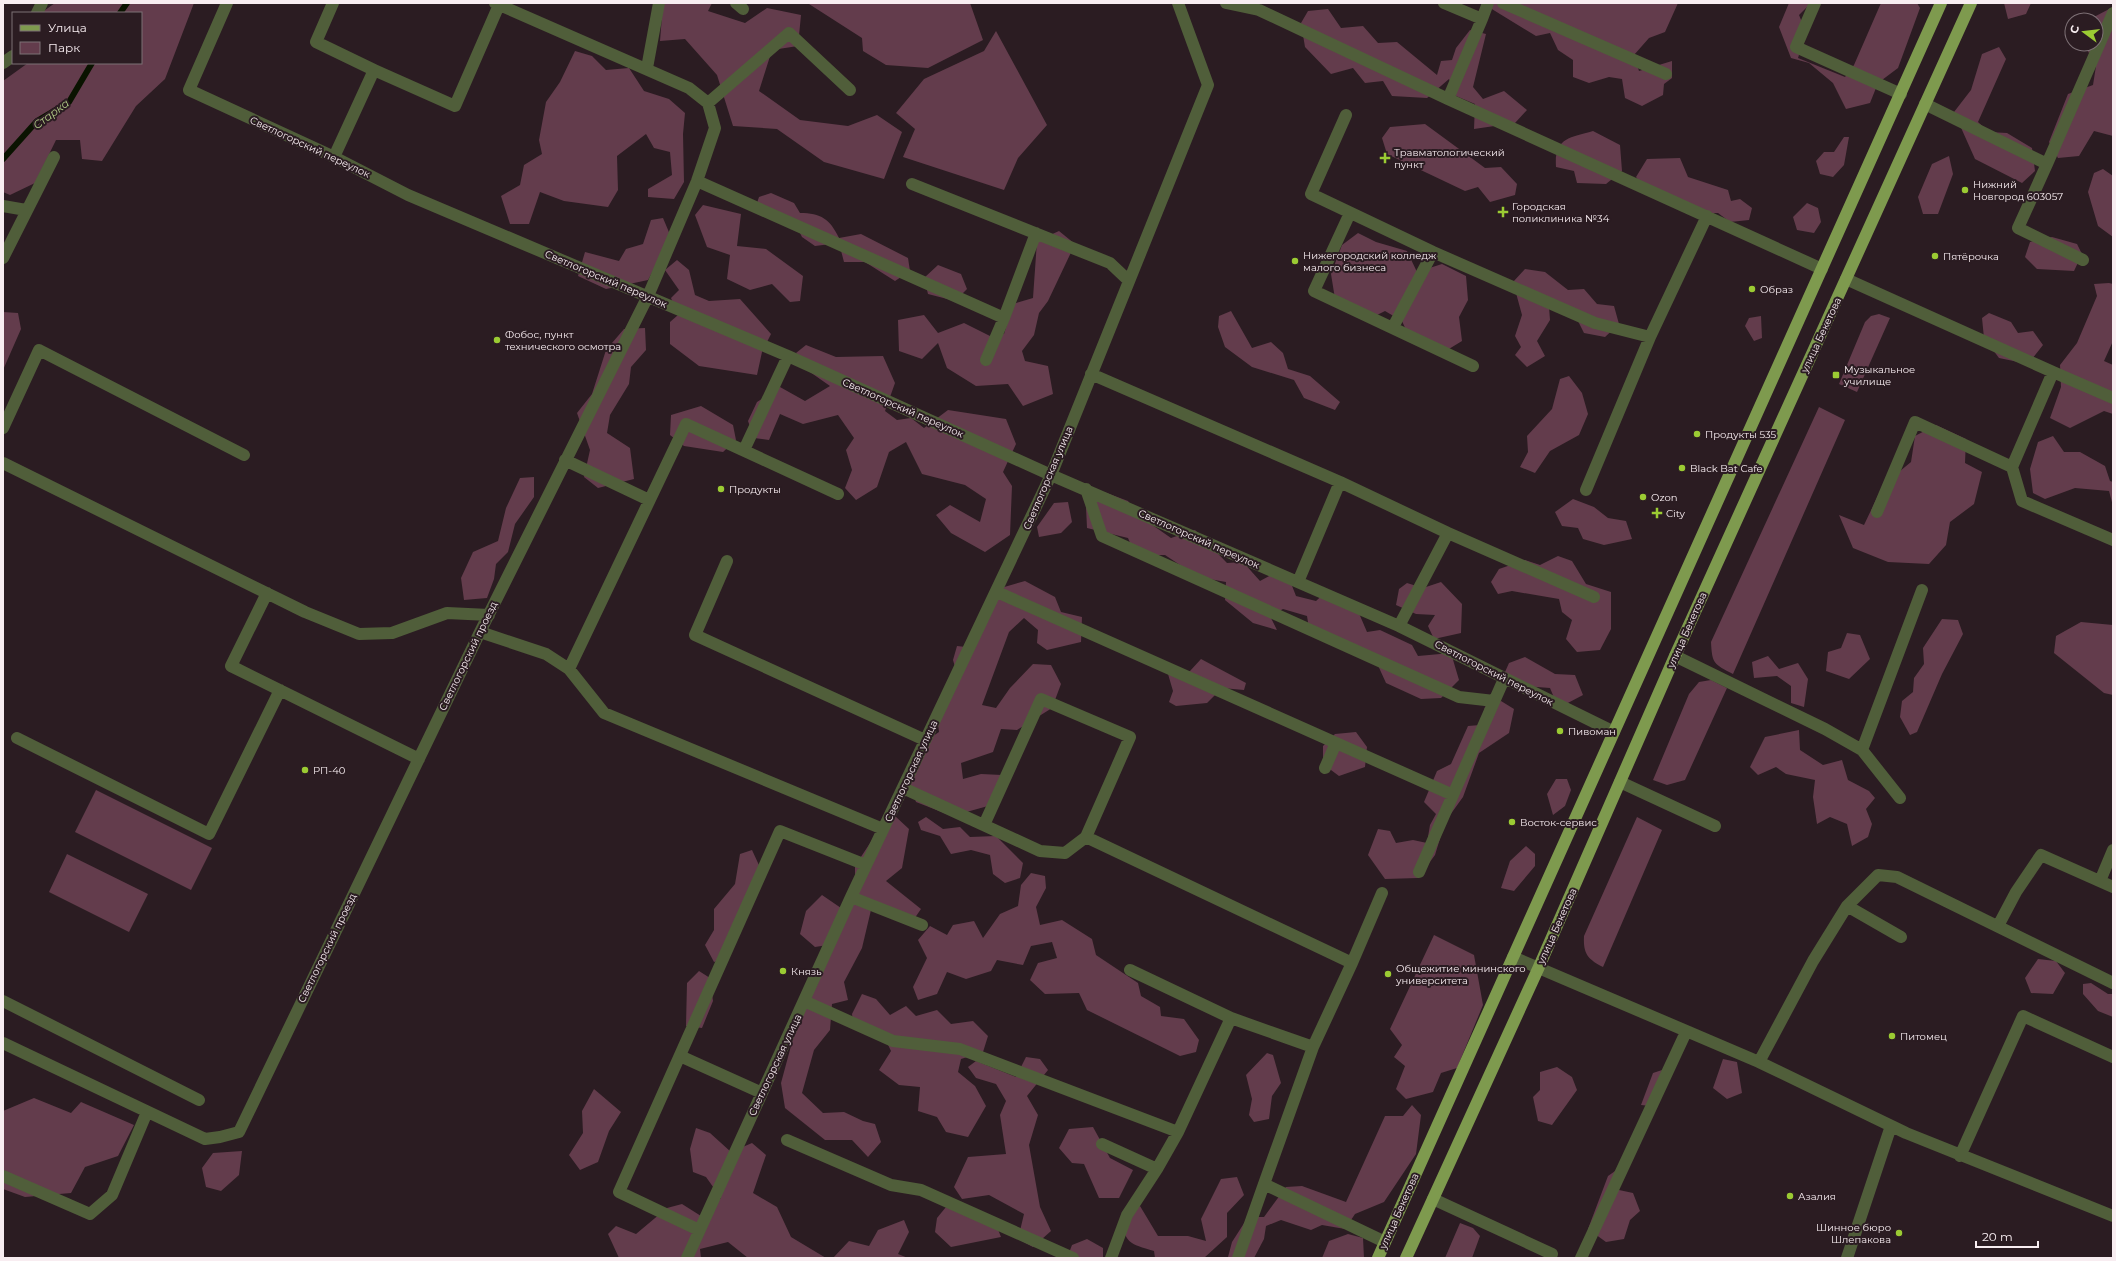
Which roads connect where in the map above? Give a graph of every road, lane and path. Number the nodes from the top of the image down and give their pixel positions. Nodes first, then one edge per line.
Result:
1 (42, 3) edge
2 (227, 3) edge
3 (334, 3) edge
4 (659, 3) edge
5 (1178, 3) edge
6 (1226, 3) edge
7 (1444, 3) edge
8 (1488, 3) edge
9 (1503, 3) edge
10 (1815, 3) edge
11 (1941, 3) edge
12 (1971, 3) edge
13 (497, 4) edge
14 (1259, 7) edge
15 (38, 12) edge
16 (2113, 13) edge
17 (1482, 19) junction
18 (12, 57) edge
19 (3, 63) edge
20 (647, 68) junction
21 (374, 70) junction
22 (1666, 74) dead end
23 (850, 90) dead end
24 (1901, 94) junction
25 (1448, 99) junction
26 (708, 103) junction
27 (1925, 104) junction
28 (1346, 115) dead end
29 (54, 157) dead end
30 (334, 157) junction
31 (2047, 164) junction
32 (697, 181) junction
33 (912, 184) dead end
34 (3, 206) edge
35 (26, 210) junction
36 (1350, 213) junction
37 (1707, 216) junction
38 (1036, 232) junction
39 (1433, 252) junction
40 (3, 258) edge
41 (2083, 260) dead end
42 (1822, 268) junction
43 (1846, 279) junction
44 (1129, 281) junction
45 (648, 296) junction
46 (1004, 318) junction
47 (1393, 327) junction
48 (1650, 337) junction
49 (788, 356) junction
50 (986, 360) dead end
51 (1473, 366) dead end
52 (2053, 372) junction
53 (1092, 374) junction
54 (2113, 398) edge
55 (3, 428) edge
56 (744, 450) junction
57 (244, 455) dead end
58 (565, 460) junction
59 (3, 463) edge
60 (2012, 467) junction
61 (1051, 475) junction
62 (1340, 482) junction
63 (1086, 489) junction
64 (1586, 490) dead end
65 (838, 494) dead end
66 (649, 500) junction
67 (1877, 512) dead end
68 (1448, 533) junction
69 (2113, 540) edge
70 (728, 560) dead end
71 (1298, 582) junction
72 (1922, 590) dead end
73 (997, 592) junction
74 (267, 593) junction
75 (1594, 597) dead end
76 (488, 615) junction
77 (1400, 626) junction
78 (480, 632) junction
79 (1675, 656) junction
80 (569, 669) junction
81 (1504, 679) junction
82 (280, 690) junction
83 (1494, 701) junction
84 (1614, 732) junction
85 (17, 738) dead end
86 (926, 740) junction
87 (1336, 743) junction
88 (1862, 750) junction
89 (419, 759) junction
90 (1325, 768) dead end
91 (1620, 782) junction
92 (903, 788) junction
93 (1453, 795) junction
94 (1900, 798) dead end
95 (984, 825) junction
96 (1714, 826) dead end
97 (883, 829) junction
98 (1086, 837) junction
99 (2113, 850) edge
100 (866, 865) junction
101 (1420, 872) dead end
102 (2100, 881) junction
103 (2113, 887) edge
104 (1382, 893) dead end
105 (851, 897) junction
106 (1847, 906) junction
107 (922, 925) dead end
108 (1998, 926) junction
109 (1901, 937) dead end
110 (1513, 957) junction
111 (1352, 962) junction
112 (1538, 969) junction
113 (1130, 970) dead end
114 (2113, 983) edge
115 (3, 1001) edge
116 (804, 1001) junction
117 (1231, 1018) junction
118 (1686, 1032) junction
119 (3, 1043) edge
120 (1314, 1046) junction
121 (680, 1056) junction
122 (2113, 1057) edge
123 (1759, 1062) junction
124 (762, 1093) junction
125 (199, 1100) dead end
126 (147, 1112) junction
127 (1891, 1126) junction
128 (1178, 1132) junction
129 (787, 1140) dead end
130 (1102, 1144) dead end
131 (1960, 1156) junction
132 (1158, 1169) junction
133 (3, 1176) edge
134 (1264, 1184) junction
135 (1433, 1199) junction
136 (2113, 1216) edge
137 (699, 1230) junction
138 (1385, 1242) junction
139 (1554, 1257) edge
140 (687, 1258) edge
141 (1073, 1258) edge
142 (1111, 1258) edge
143 (1238, 1258) edge
144 (1378, 1258) edge
145 (1406, 1258) edge
146 (1581, 1258) edge
147 (1847, 1258) edge

1 - 15 street
2 - 30 street, Светлогорский переулок
3 - 21 street
4 - 20 street
5 - 44 street, Светлогорская улица
6 - 14 street
7 - 17 street
8 - 17 street
9 - 22 street
10 - 24 street
11 - 24 main road, улица Бекетова
12 - 27 main road, улица Бекетова
13 - 20 street
13 - 21 street
14 - 25 street
16 - 31 street
17 - 25 street
18 - 19 street
20 - 26 street
21 - 30 street
23 - 26 street
24 - 42 main road, улица Бекетова
25 - 37 street
26 - 32 street, Светлогорский проезд
27 - 31 street
27 - 43 main road, улица Бекетова
28 - 36 street
29 - 35 street
30 - 45 street, Светлогорский переулок
31 - 41 street
32 - 45 street, Светлогорский проезд
32 - 46 street
33 - 38 street
34 - 35 street
35 - 40 street
36 - 39 street
36 - 47 street
37 - 42 street
37 - 48 street
38 - 44 street
38 - 46 street
39 - 47 street
39 - 48 street
42 - 84 main road, улица Бекетова
43 - 52 street
43 - 79 main road, улица Бекетова
44 - 53 street, Светлогорская улица
45 - 49 street, Светлогорский переулок
45 - 58 street, Светлогорский проезд
46 - 50 street
47 - 51 street
48 - 64 street
49 - 56 street
49 - 61 street, Светлогорский переулок
52 - 54 street
52 - 60 street
53 - 61 street, Светлогорская улица
53 - 62 street
55 - 57 street
56 - 65 street
56 - 66 street
58 - 66 street
58 - 76 street, Светлогорский проезд
59 - 74 street
60 - 67 street
60 - 69 street
61 - 63 street, Светлогорский переулок
61 - 73 street, Светлогорская улица
62 - 68 street
62 - 71 street
63 - 71 street, Светлогорский переулок
63 - 83 street
66 - 80 street
68 - 75 street
68 - 77 street
70 - 86 street
71 - 77 street, Светлогорский переулок
72 - 88 street
73 - 86 street, Светлогорская улица
73 - 87 street
74 - 76 street
74 - 82 street
76 - 78 street, Светлогорский проезд
77 - 81 street, Светлогорский переулок
78 - 80 street
78 - 89 street, Светлогорский проезд
79 - 88 street
79 - 91 main road, улица Бекетова
80 - 97 street
81 - 83 street
81 - 84 street, Светлогорский переулок
82 - 85 street
82 - 89 street
83 - 93 street
84 - 110 main road, улица Бекетова
86 - 92 street, Светлогорская улица
87 - 90 street
87 - 93 street
88 - 94 street
89 - 126 street, Светлогорский проезд
91 - 96 street
91 - 112 main road, улица Бекетова
92 - 95 street
92 - 97 street, Светлогорская улица
93 - 101 street
95 - 98 street
95 - 98 street
97 - 100 street, Светлогорская улица
98 - 111 street
99 - 102 street
100 - 105 street, Светлогорская улица
100 - 121 street
102 - 103 street
102 - 108 street
104 - 111 street
105 - 107 street
105 - 116 street, Светлогорская улица
106 - 108 street
106 - 109 street
106 - 123 street
108 - 114 street
110 - 112 street
110 - 138 main road, улица Бекетова
111 - 120 street
112 - 118 street
112 - 135 main road, улица Бекетова
113 - 117 street
115 - 125 street
116 - 124 street, Светлогорская улица
116 - 128 street
117 - 120 street
117 - 128 street
118 - 123 street
118 - 146 street
119 - 126 street
120 - 134 street
121 - 124 street
121 - 137 street
122 - 131 street
123 - 127 street
124 - 137 street, Светлогорская улица
126 - 133 street
127 - 131 street
127 - 147 street
128 - 132 street
129 - 141 street
130 - 132 street
131 - 136 street
132 - 142 street
134 - 138 street
134 - 143 street
135 - 139 street
135 - 145 main road, улица Бекетова
137 - 140 street, Светлогорская улица
138 - 144 main road, улица Бекетова

